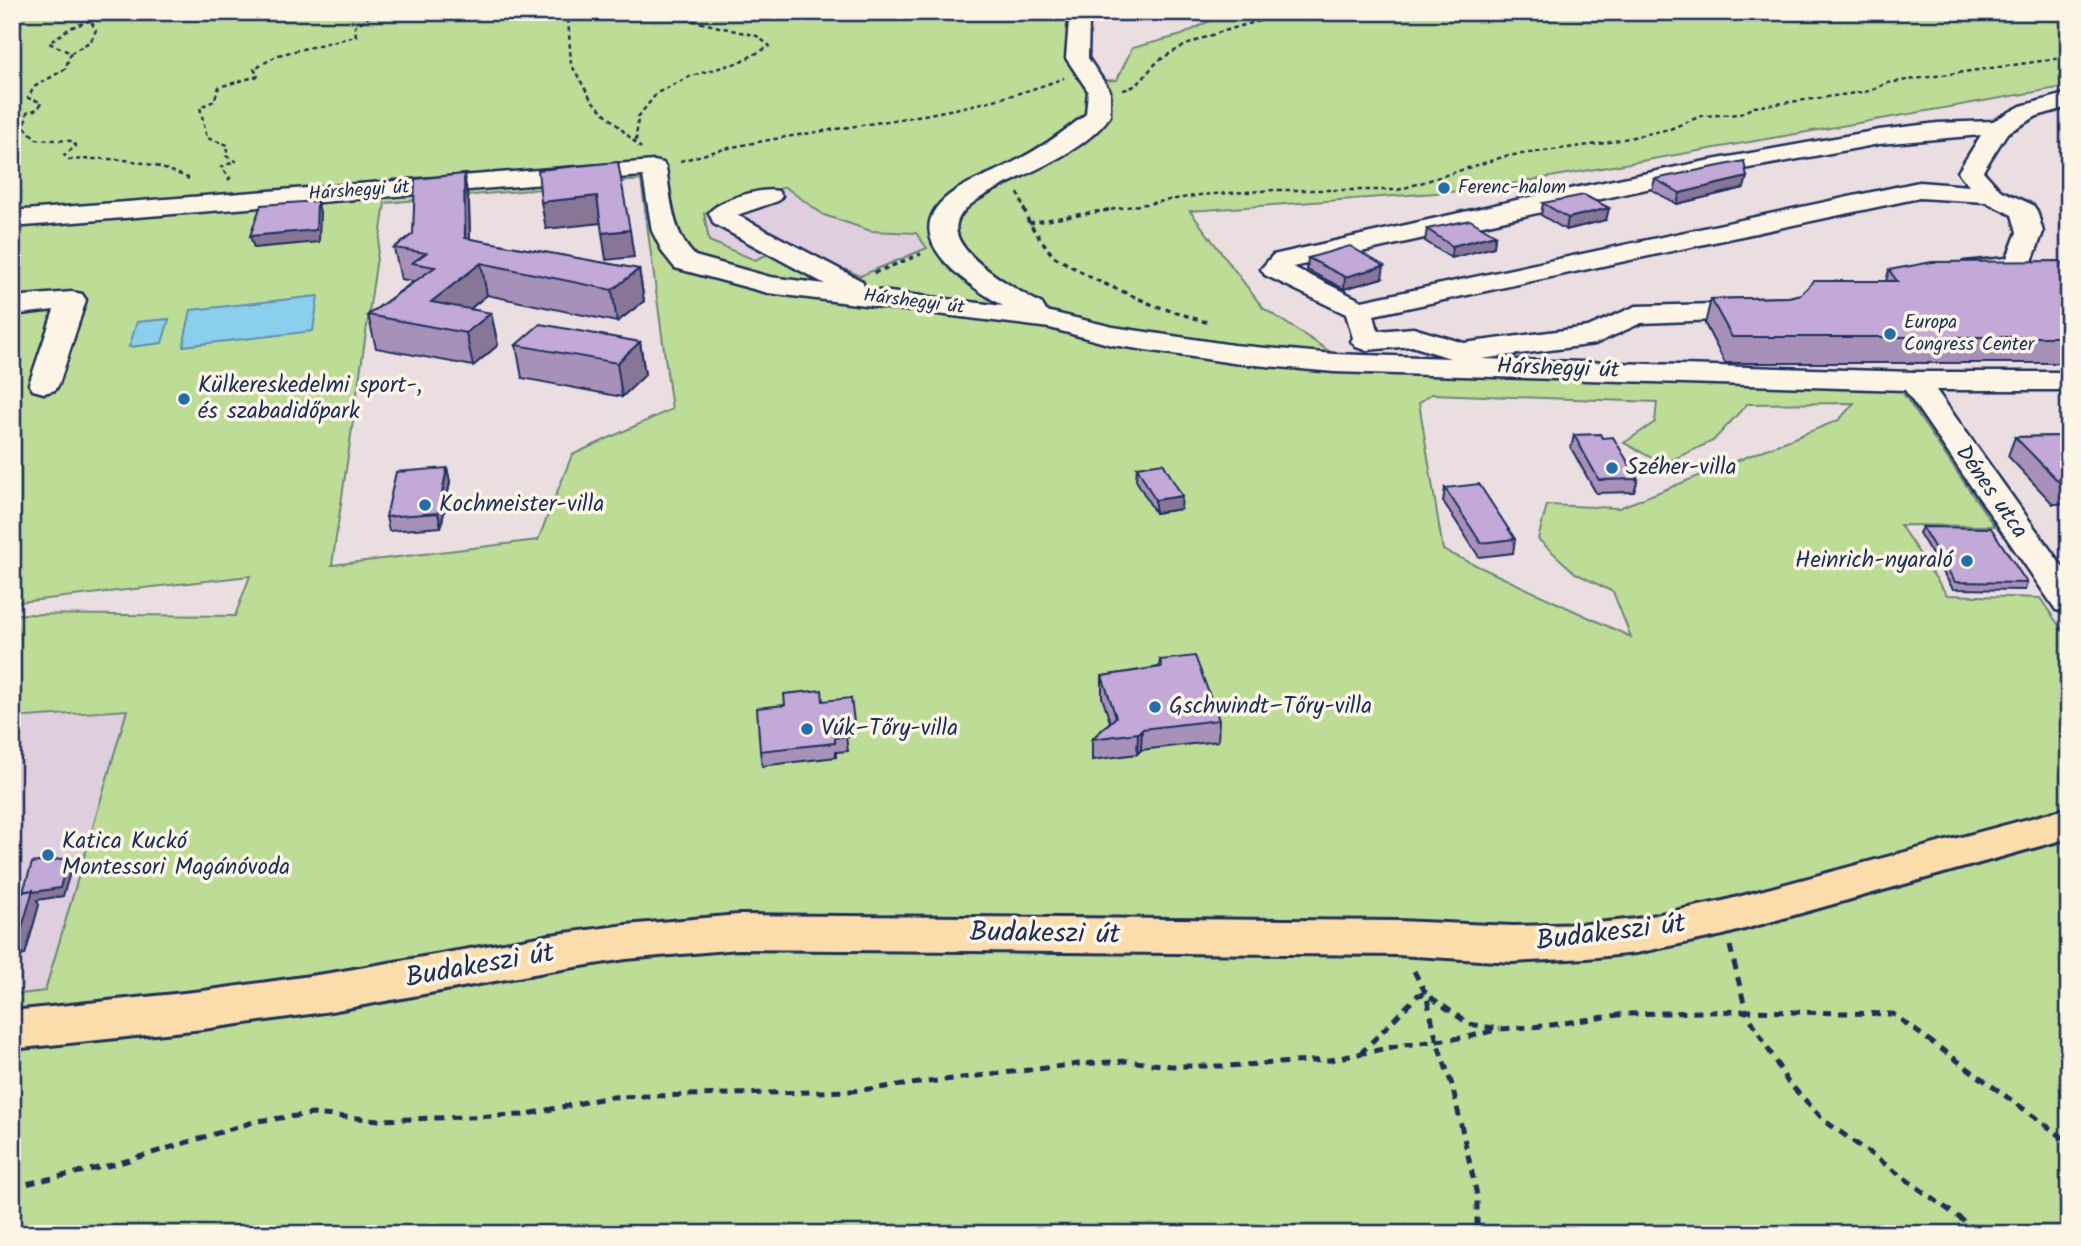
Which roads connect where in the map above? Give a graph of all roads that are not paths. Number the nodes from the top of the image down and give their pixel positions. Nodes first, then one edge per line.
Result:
1 (1083, 12) edge
2 (2069, 100) edge
3 (1998, 128) junction
4 (1991, 195) junction
5 (786, 218) dead end
6 (12, 219) edge
7 (1951, 269) edge
8 (858, 290) junction
9 (12, 306) edge
10 (1359, 310) junction
11 (1782, 311) edge
12 (1051, 320) junction
13 (1369, 352) junction
14 (1914, 381) junction
15 (2069, 381) edge
16 (44, 384) dead end
17 (2069, 602) edge
18 (2069, 823) edge
19 (12, 1030) edge

1 - 12 street, Hárshegyi út
2 - 3 street
3 - 4 street
3 - 10 street
4 - 7 street
4 - 10 street
5 - 8 street
6 - 8 street, Hárshegyi út
8 - 12 street, Hárshegyi út
9 - 16 street
10 - 13 street
11 - 13 street
12 - 13 street, Hárshegyi út
13 - 14 street, Hárshegyi út
14 - 15 street, Hárshegyi út
14 - 17 street, Dénes utca
18 - 19 main road, Budakeszi út

